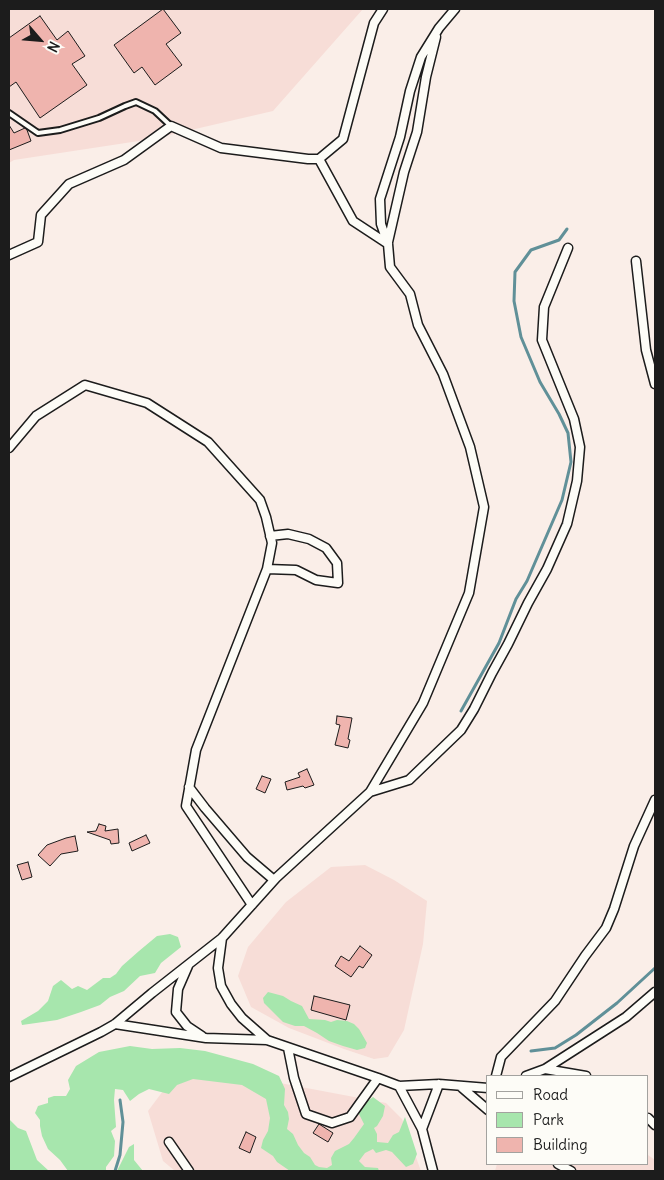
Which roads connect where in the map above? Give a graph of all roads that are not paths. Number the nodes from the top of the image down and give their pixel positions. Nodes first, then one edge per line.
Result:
1 (383, 9) edge
2 (455, 9) edge
3 (439, 28) junction
4 (9, 113) edge
5 (171, 126) junction
6 (319, 159) junction
7 (388, 244) junction
8 (568, 248) dead end
9 (9, 255) edge
10 (636, 261) dead end
11 (655, 384) edge
12 (9, 448) edge
13 (270, 536) junction
14 (267, 569) junction
15 (189, 787) junction
16 (370, 792) junction
17 (655, 800) edge
18 (274, 880) junction
19 (252, 905) junction
20 (222, 938) junction
21 (188, 965) junction
22 (655, 992) edge
23 (115, 1024) junction
24 (206, 1038) junction
25 (267, 1040) junction
26 (288, 1048) junction
27 (546, 1069) junction
28 (496, 1075) edge
29 (529, 1075) edge
30 (580, 1075) edge
31 (9, 1077) edge
32 (378, 1078) junction
33 (439, 1084) junction
34 (398, 1086) junction
35 (460, 1086) junction
36 (487, 1088) edge
37 (487, 1109) edge
38 (422, 1129) junction
39 (169, 1142) dead end
40 (560, 1165) edge
41 (189, 1171) edge
42 (431, 1171) edge
43 (571, 1171) edge

1 - 6 street
2 - 3 street
3 - 7 street
3 - 7 street
4 - 5 lane
5 - 6 street
5 - 9 street
6 - 7 street
7 - 16 street
8 - 16 street
10 - 11 street
12 - 13 street
13 - 14 street
13 - 14 street
14 - 15 street
15 - 18 street
15 - 19 street
16 - 18 street
17 - 28 street
18 - 19 street
19 - 20 street
20 - 21 street
20 - 25 street
21 - 23 street
21 - 24 street
22 - 27 street
23 - 24 street
23 - 31 street
24 - 25 street
25 - 26 street
26 - 32 street
26 - 32 street
27 - 29 street
27 - 30 street
32 - 34 street
33 - 34 street
33 - 35 street
33 - 38 street
34 - 38 street
35 - 36 street
35 - 37 street
38 - 42 street
39 - 41 street
40 - 43 street

